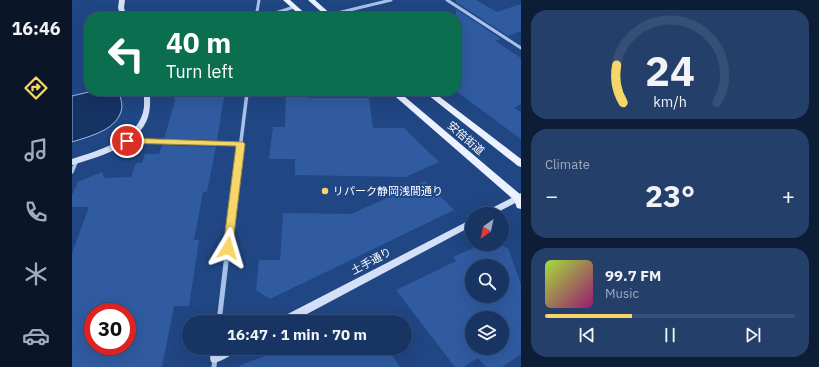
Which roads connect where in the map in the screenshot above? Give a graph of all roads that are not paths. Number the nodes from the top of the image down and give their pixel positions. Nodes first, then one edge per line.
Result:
1 (122, 0) edge
2 (259, 0) edge
3 (286, 0) edge
4 (311, 0) edge
5 (391, 0) edge
6 (447, 0) edge
7 (294, 7) junction
8 (122, 12) edge
9 (257, 12) edge
10 (278, 12) edge
11 (300, 12) edge
12 (325, 12) edge
13 (345, 12) edge
14 (521, 48) edge
15 (148, 96) edge
16 (246, 96) edge
17 (399, 96) edge
18 (433, 96) edge
19 (127, 141) junction
20 (240, 144) junction
21 (75, 161) edge
22 (521, 164) edge
23 (72, 172) edge
24 (520, 200) edge
25 (504, 207) edge
26 (465, 226) edge
27 (220, 315) edge
28 (295, 315) edge

1 - 8 street
2 - 9 street
3 - 7 main road
4 - 12 main road
5 - 13 street
6 - 14 street
7 - 10 street
7 - 11 main road
15 - 19 street
16 - 20 street
17 - 24 main road, 安倍街道
18 - 22 main road, 安倍街道
19 - 20 street
19 - 21 street
20 - 27 street
21 - 23 street
24 - 25 street
26 - 28 street, 土手通り

